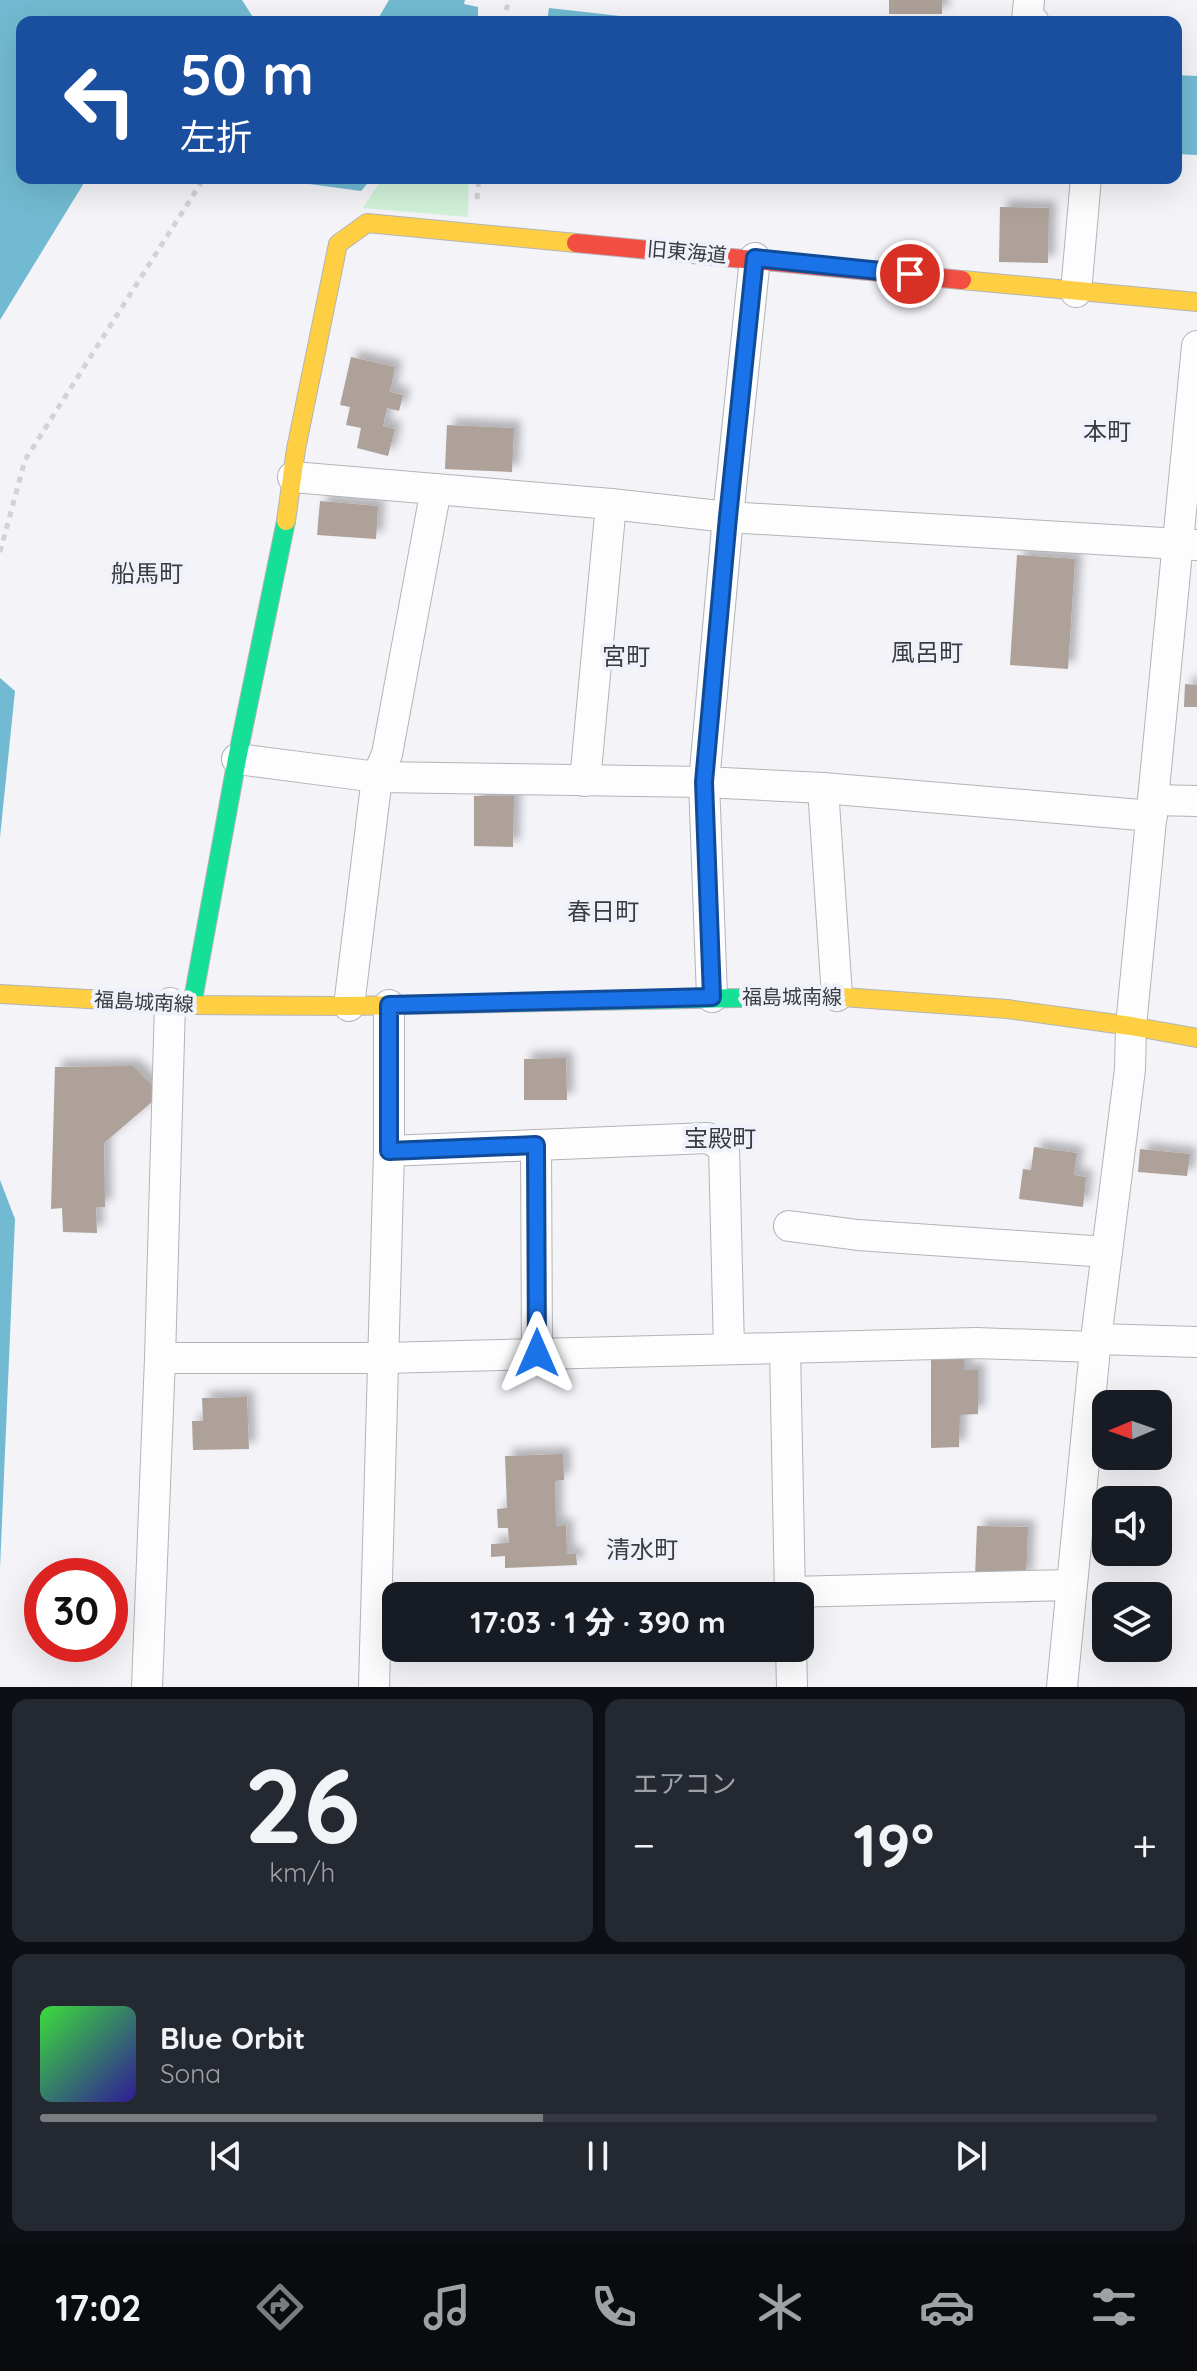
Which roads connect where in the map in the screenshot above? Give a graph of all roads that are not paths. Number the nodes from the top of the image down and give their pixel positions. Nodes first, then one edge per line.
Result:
1 (1085, 184) edge
2 (755, 258) junction
3 (1076, 292) junction
4 (1197, 302) edge
5 (1197, 346) edge
6 (293, 477) junction
7 (436, 489) junction
8 (611, 504) junction
9 (728, 517) junction
10 (1187, 544) edge
11 (237, 759) junction
12 (377, 777) junction
13 (585, 781) junction
14 (704, 782) junction
15 (823, 788) junction
16 (1197, 801) edge
17 (1152, 808) junction
18 (0, 994) edge
19 (837, 996) junction
20 (712, 997) junction
21 (181, 1004) junction
22 (389, 1005) junction
23 (349, 1006) junction
24 (1131, 1026) junction
25 (1197, 1038) edge
26 (536, 1145) junction
27 (389, 1151) junction
28 (789, 1226) dead end
29 (1107, 1252) junction
30 (1197, 1342) edge
31 (1096, 1343) junction
32 (729, 1349) junction
33 (785, 1349) junction
34 (537, 1353) junction
35 (160, 1358) junction
36 (384, 1358) junction
37 (790, 1582) edge
38 (1071, 1585) junction
39 (814, 1593) edge
40 (791, 1662) edge
41 (147, 1687) edge
42 (374, 1687) edge
43 (792, 1687) edge
44 (1062, 1687) edge

1 - 3 street
2 - 3 street, 旧東海道
2 - 6 street, 旧東海道
2 - 9 street
3 - 4 street, 旧東海道
5 - 10 street
6 - 7 street
6 - 11 street
7 - 8 street
7 - 12 street
8 - 9 street
8 - 13 street
9 - 10 street
9 - 14 street
10 - 17 street
11 - 12 street
11 - 21 street
12 - 13 street
12 - 23 street
13 - 14 street
14 - 15 street
14 - 20 street
15 - 17 street
15 - 19 street
16 - 17 street
17 - 24 street
18 - 21 street, 福島城南線
19 - 20 street, 福島城南線
19 - 24 street, 福島城南線
20 - 22 street, 福島城南線
21 - 23 street, 福島城南線
21 - 35 street
22 - 23 street, 福島城南線
22 - 27 street
24 - 25 street, 福島城南線
24 - 29 street
26 - 27 street
26 - 32 street
26 - 34 street
27 - 36 street
28 - 29 street
29 - 31 street
30 - 31 street
31 - 33 street
31 - 38 street
32 - 33 street
32 - 34 street
33 - 37 street
34 - 36 street
35 - 36 street
35 - 41 street
36 - 42 street
38 - 39 street
38 - 44 street
40 - 43 street

